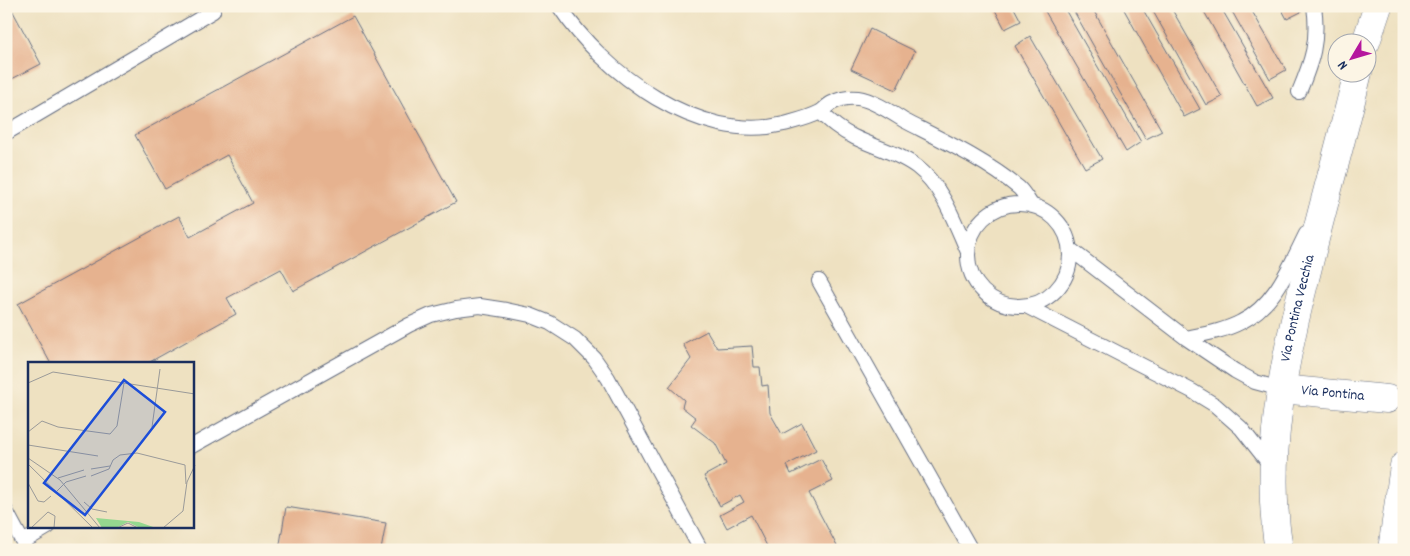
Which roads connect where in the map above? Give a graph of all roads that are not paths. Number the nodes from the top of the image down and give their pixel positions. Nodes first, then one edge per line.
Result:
1 (558, 6) edge
2 (1314, 6) edge
3 (1378, 6) edge
4 (213, 11) dead end
5 (1369, 32) edge
6 (1355, 82) edge
7 (1299, 92) dead end
8 (820, 112) junction
9 (6, 133) edge
10 (1326, 193) junction
11 (1032, 206) junction
12 (1070, 249) junction
13 (968, 252) junction
14 (819, 282) dead end
15 (1026, 306) junction
16 (1186, 338) junction
17 (1281, 389) junction
18 (1386, 400) dead end
19 (194, 445) edge
20 (1404, 466) edge
21 (1273, 469) junction
22 (6, 511) edge
23 (47, 528) edge
24 (25, 546) edge
25 (701, 550) edge
26 (971, 550) edge
27 (1279, 550) edge
28 (1392, 550) edge

1 - 8 lane
2 - 7 lane
3 - 5 main road
4 - 9 lane
6 - 10 main road, Via Pontina Vecchia
8 - 11 lane
8 - 13 lane
10 - 16 lane
10 - 17 main road, Via Pontina Vecchia
11 - 12 lane
11 - 13 lane
12 - 15 lane
12 - 16 lane
13 - 15 lane
14 - 26 lane
15 - 21 lane
16 - 17 lane
17 - 18 main road, Via Pontina
17 - 21 main road, Via Pontina Vecchia
19 - 25 lane
20 - 28 main road
21 - 27 main road, Via Pontina Vecchia
22 - 24 lane
23 - 24 lane

